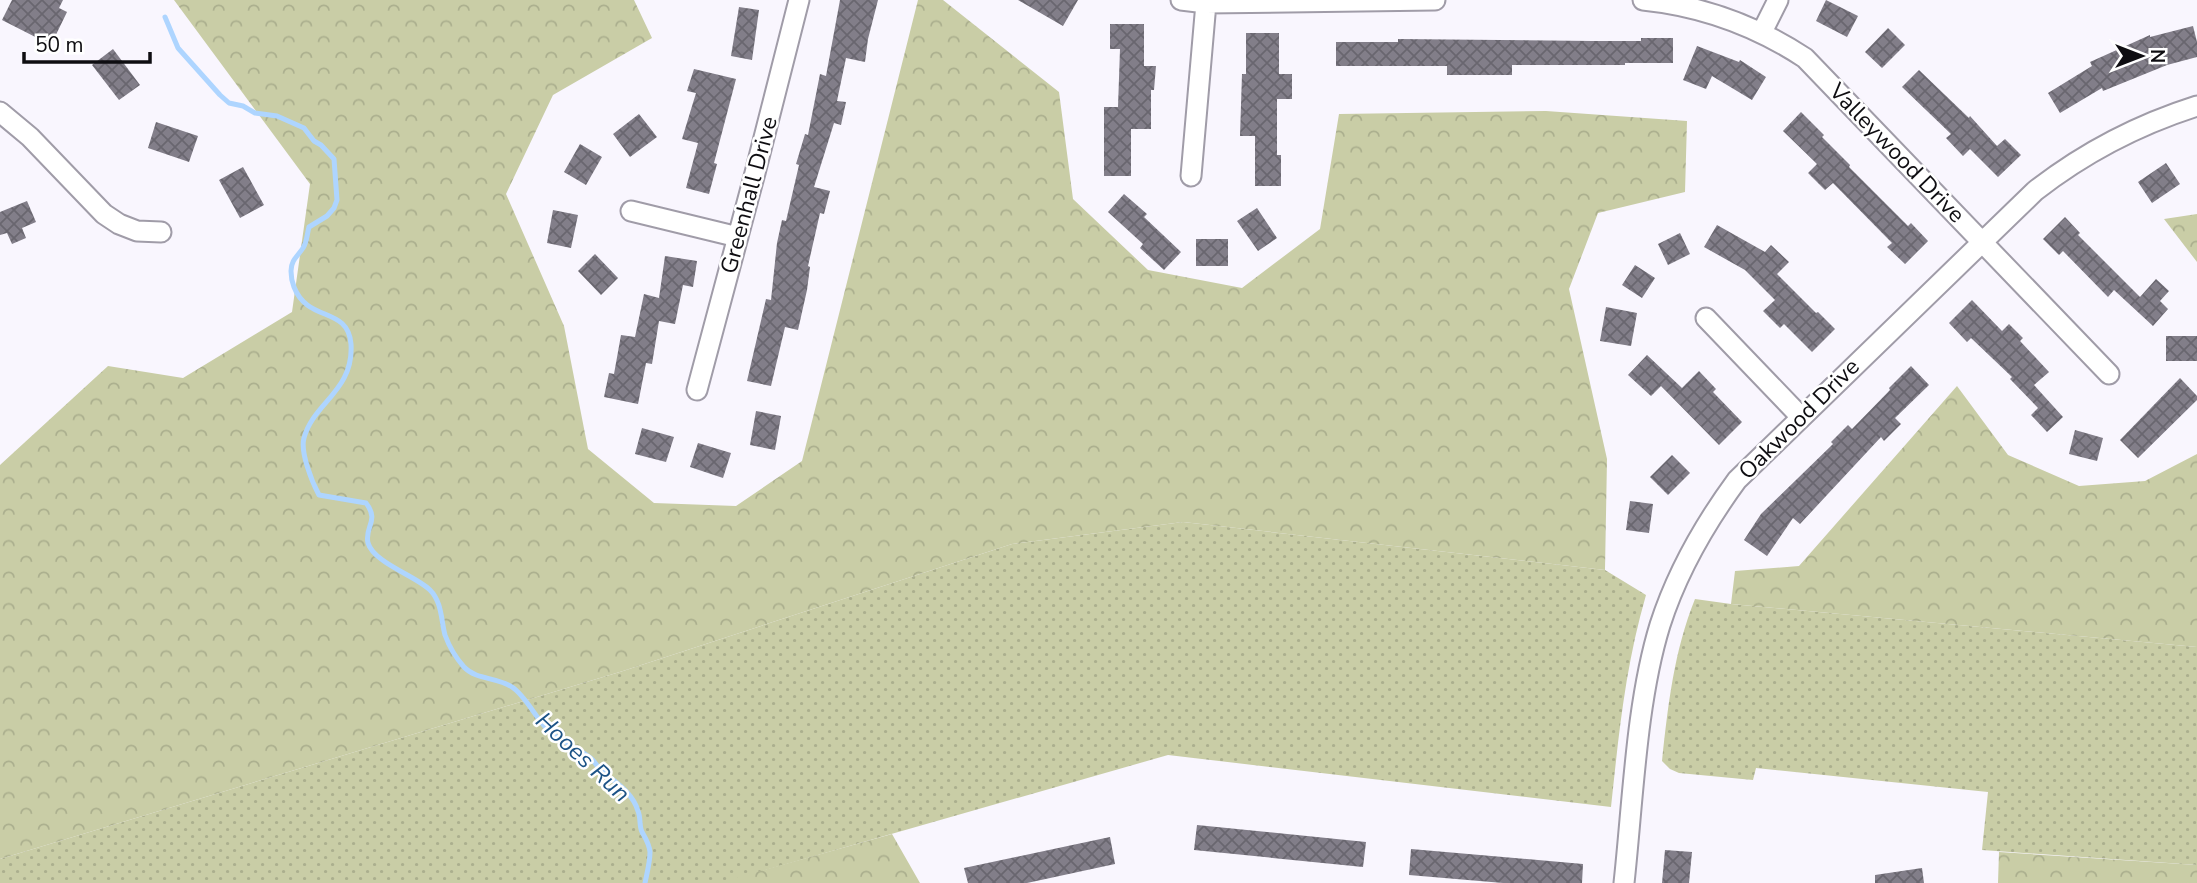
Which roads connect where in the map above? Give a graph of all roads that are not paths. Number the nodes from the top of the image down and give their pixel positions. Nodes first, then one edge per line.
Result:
1 (799, 0) edge
2 (1181, 0) edge
3 (1434, 0) edge
4 (1643, 0) edge
5 (1778, 0) edge
6 (1206, 3) junction
7 (1762, 32) junction
8 (2197, 107) edge
9 (0, 112) edge
10 (1191, 176) dead end
11 (631, 211) dead end
12 (161, 232) dead end
13 (738, 237) junction
14 (1983, 241) junction
15 (1706, 318) dead end
16 (2109, 374) dead end
17 (696, 390) dead end
18 (1801, 417) junction
19 (1624, 883) edge

1 - 13 street, Greenhall Drive
2 - 6 street
3 - 6 street
4 - 7 street, Valleywood Drive
5 - 7 street
6 - 10 street
7 - 14 street, Valleywood Drive
8 - 14 street, Oakwood Drive
9 - 12 street
11 - 13 street
13 - 17 street, Greenhall Drive
14 - 16 street, Valleywood Drive
14 - 18 street, Oakwood Drive
15 - 18 street
18 - 19 street, Oakwood Drive

